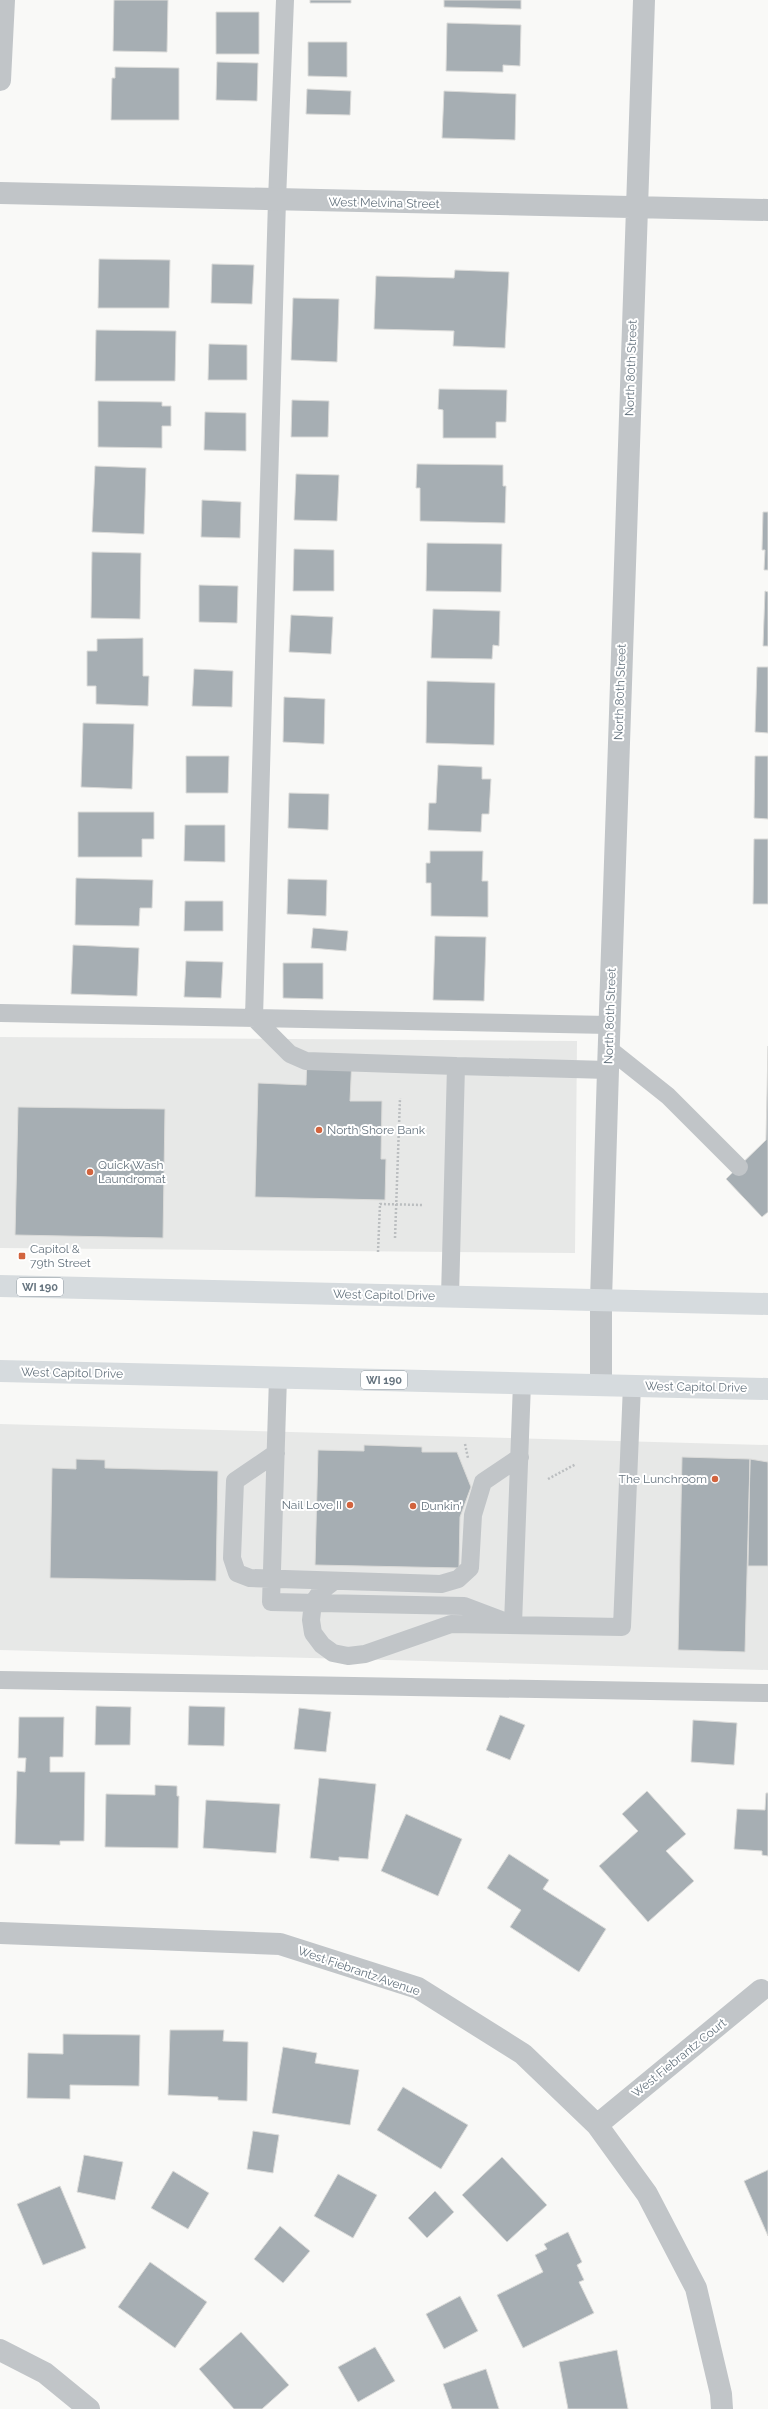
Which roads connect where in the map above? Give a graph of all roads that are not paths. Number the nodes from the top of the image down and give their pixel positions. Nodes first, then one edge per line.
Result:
1 (4, 0) edge
2 (285, 0) edge
3 (644, 0) edge
4 (0, 80) edge
5 (0, 193) edge
6 (277, 200) junction
7 (636, 209) junction
8 (768, 210) edge
9 (0, 1013) edge
10 (254, 1018) junction
11 (609, 1024) junction
12 (608, 1059) junction
13 (456, 1066) junction
14 (739, 1167) dead end
15 (0, 1286) edge
16 (450, 1297) junction
17 (601, 1300) junction
18 (768, 1304) edge
19 (0, 1371) edge
20 (278, 1377) junction
21 (522, 1383) junction
22 (600, 1384) junction
23 (632, 1385) junction
24 (768, 1389) edge
25 (276, 1453) junction
26 (520, 1457) junction
27 (271, 1579) junction
28 (334, 1580) junction
29 (313, 1603) junction
30 (513, 1624) junction
31 (0, 1680) edge
32 (768, 1693) edge
33 (0, 1933) edge
34 (761, 1990) dead end
35 (596, 2125) junction
36 (0, 2350) edge
37 (89, 2409) edge
38 (722, 2409) edge

1 - 4 street
2 - 6 lane
3 - 7 street, North 80th Street
5 - 6 street, West Melvina Street
6 - 7 street, West Melvina Street
6 - 10 lane
7 - 8 street, West Melvina Street
7 - 11 street, North 80th Street
9 - 10 lane
10 - 11 lane
10 - 13 lane
11 - 12 street, North 80th Street
12 - 13 lane
12 - 14 lane
12 - 17 street, North 80th Street
13 - 16 lane
15 - 16 main road, West Capitol Drive / WI 190
16 - 17 main road, West Capitol Drive / WI 190
17 - 18 main road, West Capitol Drive / WI 190
17 - 22 street, North 80th Street
19 - 20 main road, West Capitol Drive / WI 190
20 - 21 main road, West Capitol Drive / WI 190
20 - 25 lane
21 - 22 main road, West Capitol Drive / WI 190
21 - 26 lane
22 - 23 main road, West Capitol Drive / WI 190
23 - 24 main road, West Capitol Drive / WI 190
23 - 30 lane
25 - 27 lane
25 - 27 lane
26 - 28 lane
26 - 30 lane
27 - 28 lane
27 - 29 lane
28 - 29 lane
29 - 30 lane
29 - 30 lane
31 - 32 lane
33 - 35 street, West Fiebrantz Avenue
34 - 35 street, West Fiebrantz Court
35 - 38 street, West Fiebrantz Avenue
36 - 37 street

